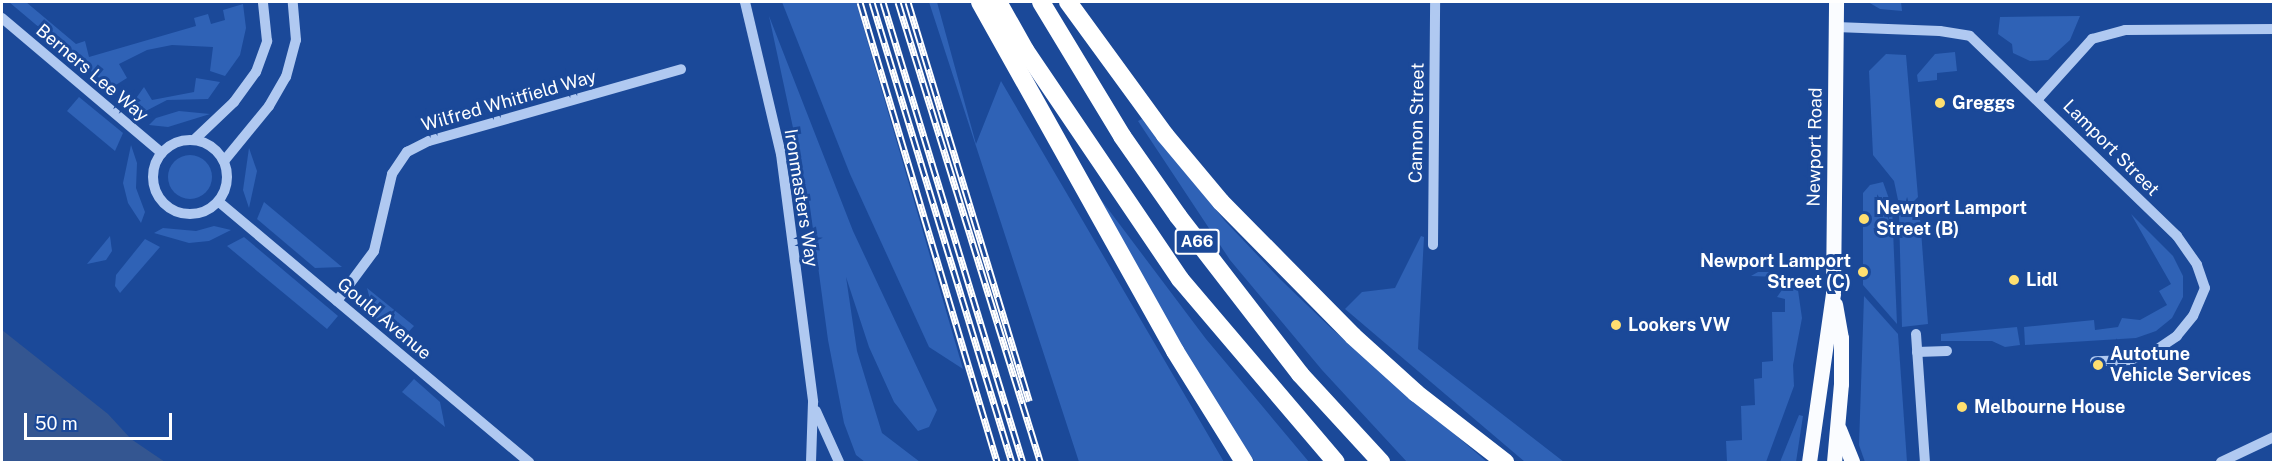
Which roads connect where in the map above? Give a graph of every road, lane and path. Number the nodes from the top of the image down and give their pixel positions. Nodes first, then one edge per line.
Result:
1 (263, 2) edge
2 (293, 2) edge
3 (745, 2) edge
4 (980, 2) edge
5 (998, 2) edge
6 (1041, 2) edge
7 (1068, 2) edge
8 (1435, 2) edge
9 (1836, 2) edge
10 (2, 18) edge
11 (1836, 27) junction
12 (2274, 29) edge
13 (681, 69) dead end
14 (2038, 99) junction
15 (194, 140) junction
16 (162, 153) junction
17 (224, 161) junction
18 (219, 202) junction
19 (1433, 245) dead end
20 (1833, 293) junction
21 (337, 301) junction
22 (1916, 334) dead end
23 (1947, 351) dead end
24 (1917, 352) junction
25 (2095, 361) dead end
26 (813, 402) junction
27 (1838, 426) junction
28 (2274, 437) edge
29 (529, 462) edge
30 (811, 462) edge
31 (839, 462) edge
32 (1244, 462) edge
33 (1336, 462) edge
34 (1381, 462) edge
35 (1506, 462) edge
36 (1809, 462) edge
37 (1834, 462) edge
38 (1852, 462) edge
39 (1925, 462) edge
40 (2221, 462) edge

1 - 15 street
2 - 17 street
3 - 26 street, Ironmasters Way
4 - 32 highway
5 - 33 highway, A66
6 - 34 highway, A66
7 - 35 highway
8 - 19 street, Cannon Street
9 - 11 main road, Newport Road
10 - 16 street, Berners Lee Way
11 - 14 street, Lamport Street
11 - 20 main road, Newport Road
12 - 14 street
13 - 21 street, Wilfred Whitfield Way
14 - 25 street, Lamport Street
15 - 16 street
15 - 17 street
16 - 18 street
17 - 18 street
18 - 21 street, Gould Avenue
20 - 27 main road, Newport Road
20 - 36 main road, Newport Road
21 - 29 street, Gould Avenue
22 - 24 street
23 - 24 street
24 - 39 street
26 - 30 street, Ironmasters Way
26 - 31 street, Ironmasters Way
27 - 37 main road, Newport Road
27 - 38 main road
28 - 40 street

